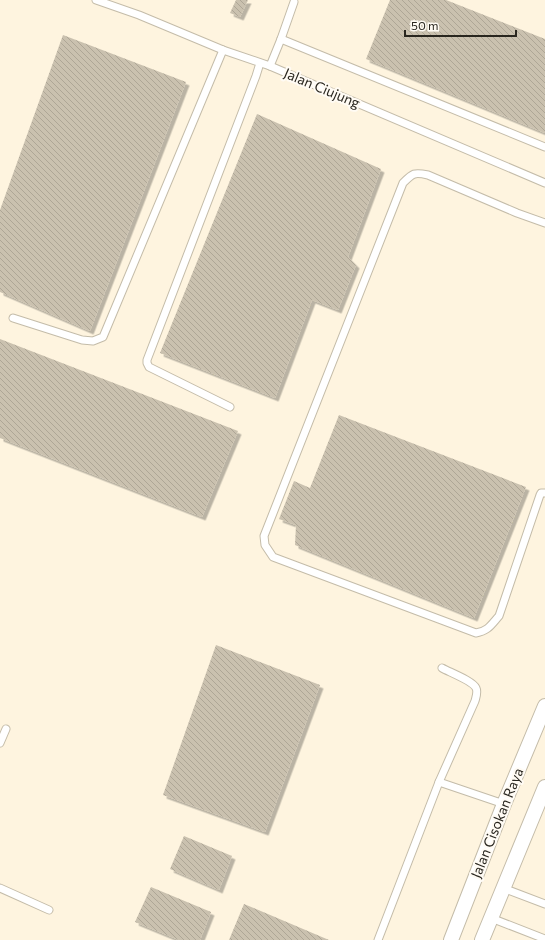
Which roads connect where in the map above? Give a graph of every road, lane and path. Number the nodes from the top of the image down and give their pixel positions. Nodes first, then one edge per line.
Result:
1 (96, 0) edge
2 (294, 2) dead end
3 (281, 39) junction
4 (223, 50) junction
5 (260, 63) junction
6 (270, 66) junction
7 (545, 147) edge
8 (545, 183) edge
9 (545, 223) edge
10 (13, 318) dead end
11 (230, 407) dead end
12 (545, 493) edge
13 (442, 668) dead end
14 (545, 706) edge
15 (6, 729) dead end
16 (0, 743) edge
17 (439, 782) junction
18 (545, 787) edge
19 (504, 804) junction
20 (0, 888) edge
21 (503, 888) junction
22 (545, 904) edge
23 (49, 910) dead end
24 (491, 918) junction
25 (545, 939) edge
26 (378, 940) edge
27 (452, 940) edge
28 (482, 940) edge

1 - 4 lane, Jalan Ciujung
2 - 3 lane
3 - 6 lane
3 - 7 lane
4 - 5 lane, Jalan Ciujung
4 - 10 lane
5 - 6 lane, Jalan Ciujung
5 - 11 lane
6 - 8 lane, Jalan Ciujung
9 - 12 lane
13 - 17 lane
14 - 19 street, Jalan Cisokan Raya
15 - 16 lane
17 - 19 lane
17 - 26 lane
18 - 21 street
19 - 27 street, Jalan Cisokan Raya
20 - 23 lane
21 - 22 lane
21 - 24 street
24 - 25 lane
24 - 28 street

